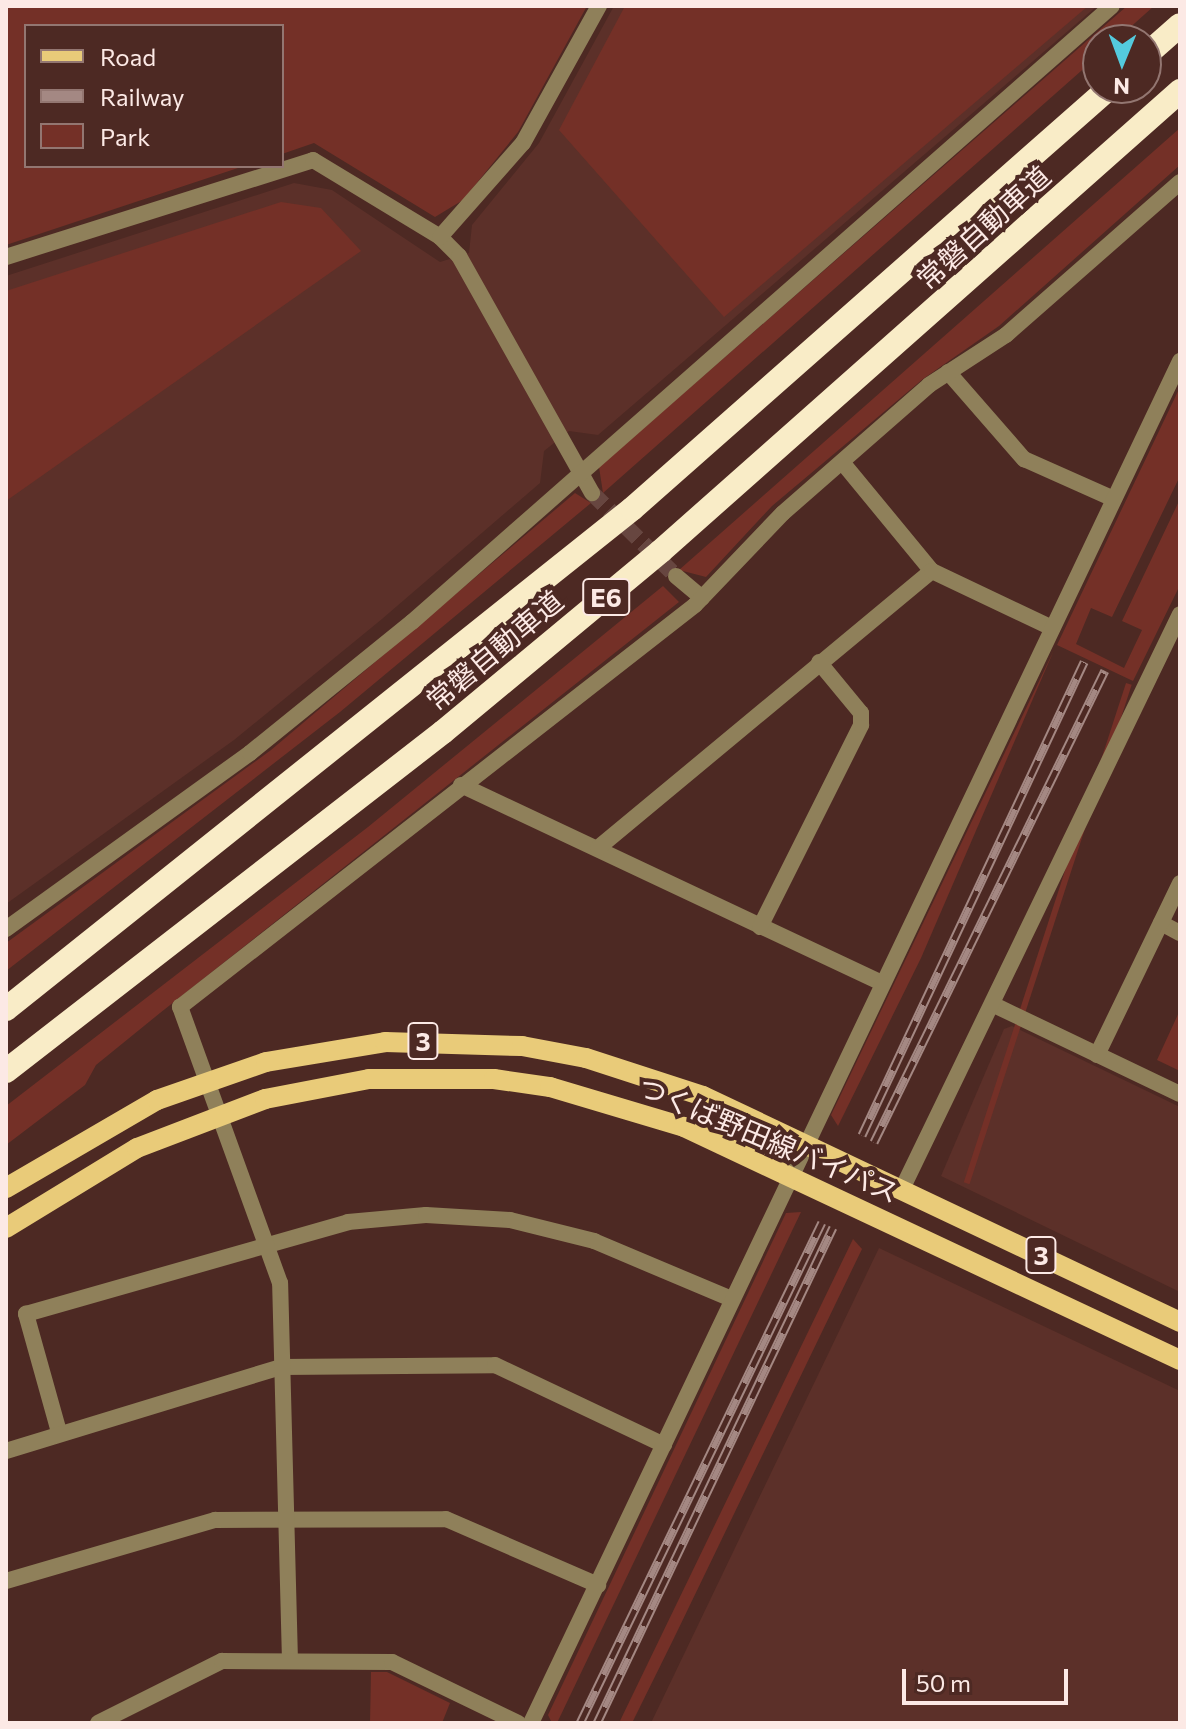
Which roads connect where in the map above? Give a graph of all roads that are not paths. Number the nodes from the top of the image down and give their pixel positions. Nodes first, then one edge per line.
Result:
1 (599, 6) edge
2 (1112, 6) edge
3 (1180, 25) edge
4 (1162, 41) edge
5 (1180, 91) edge
6 (1091, 104) edge
7 (1180, 182) edge
8 (440, 237) junction
9 (6, 257) edge
10 (1180, 361) edge
11 (948, 372) junction
12 (842, 462) junction
13 (579, 471) junction
14 (592, 493) tunnel mouth
15 (1114, 499) junction
16 (932, 571) junction
17 (676, 576) tunnel mouth
18 (702, 598) junction
19 (1180, 614) edge
20 (1052, 628) junction
21 (819, 662) junction
22 (461, 785) junction
23 (598, 848) junction
24 (1180, 883) edge
25 (1161, 923) junction
26 (760, 927) junction
27 (6, 929) edge
28 (1180, 933) edge
29 (881, 983) junction
30 (994, 1005) junction
31 (6, 1009) edge
32 (1097, 1055) junction
33 (6, 1071) edge
34 (203, 1081) junction
35 (1180, 1094) edge
36 (216, 1115) junction
37 (806, 1141) junction
38 (790, 1174) junction
39 (903, 1187) junction
40 (6, 1188) edge
41 (6, 1228) edge
42 (263, 1243) junction
43 (731, 1299) junction
44 (1180, 1322) edge
45 (1180, 1360) edge
46 (281, 1367) junction
47 (59, 1432) junction
48 (664, 1445) junction
49 (6, 1451) edge
50 (284, 1520) junction
51 (6, 1581) edge
52 (598, 1585) junction
53 (290, 1661) junction
54 (98, 1723) edge
55 (518, 1723) edge
56 (531, 1723) edge

1 - 8 street
2 - 13 street
3 - 4 highway
5 - 33 highway, 常磐自動車道 / E6
6 - 31 highway, 常磐自動車道 / E6
7 - 11 street
8 - 9 street
8 - 13 street
10 - 15 street
11 - 12 street
11 - 15 street
12 - 16 street
12 - 18 street
13 - 14 street
13 - 27 street
15 - 20 street
16 - 20 street
16 - 21 street
17 - 18 street
18 - 22 street
19 - 30 street
20 - 29 street
21 - 23 street
21 - 26 street
22 - 23 street
22 - 34 street
23 - 26 street
24 - 25 street
25 - 28 street
25 - 32 street
26 - 29 street
29 - 37 street
30 - 32 street
30 - 39 street
32 - 35 street
34 - 36 street
34 - 37 main road, つくば野田線バイパス / 3
34 - 40 main road, つくば野田線バイパス / 3
36 - 38 main road, つくば野田線バイパス / 3
36 - 41 main road, つくば野田線バイパス / 3
36 - 42 street
37 - 38 street
37 - 39 main road, つくば野田線バイパス / 3
38 - 43 street
38 - 45 main road, つくば野田線バイパス / 3
39 - 44 main road, つくば野田線バイパス / 3
42 - 43 street
42 - 46 street
42 - 47 street
43 - 48 street
46 - 47 street
46 - 48 street
46 - 50 street
47 - 49 street
48 - 52 street
50 - 51 street
50 - 52 street
50 - 53 street
52 - 56 street
53 - 54 street
53 - 55 street

